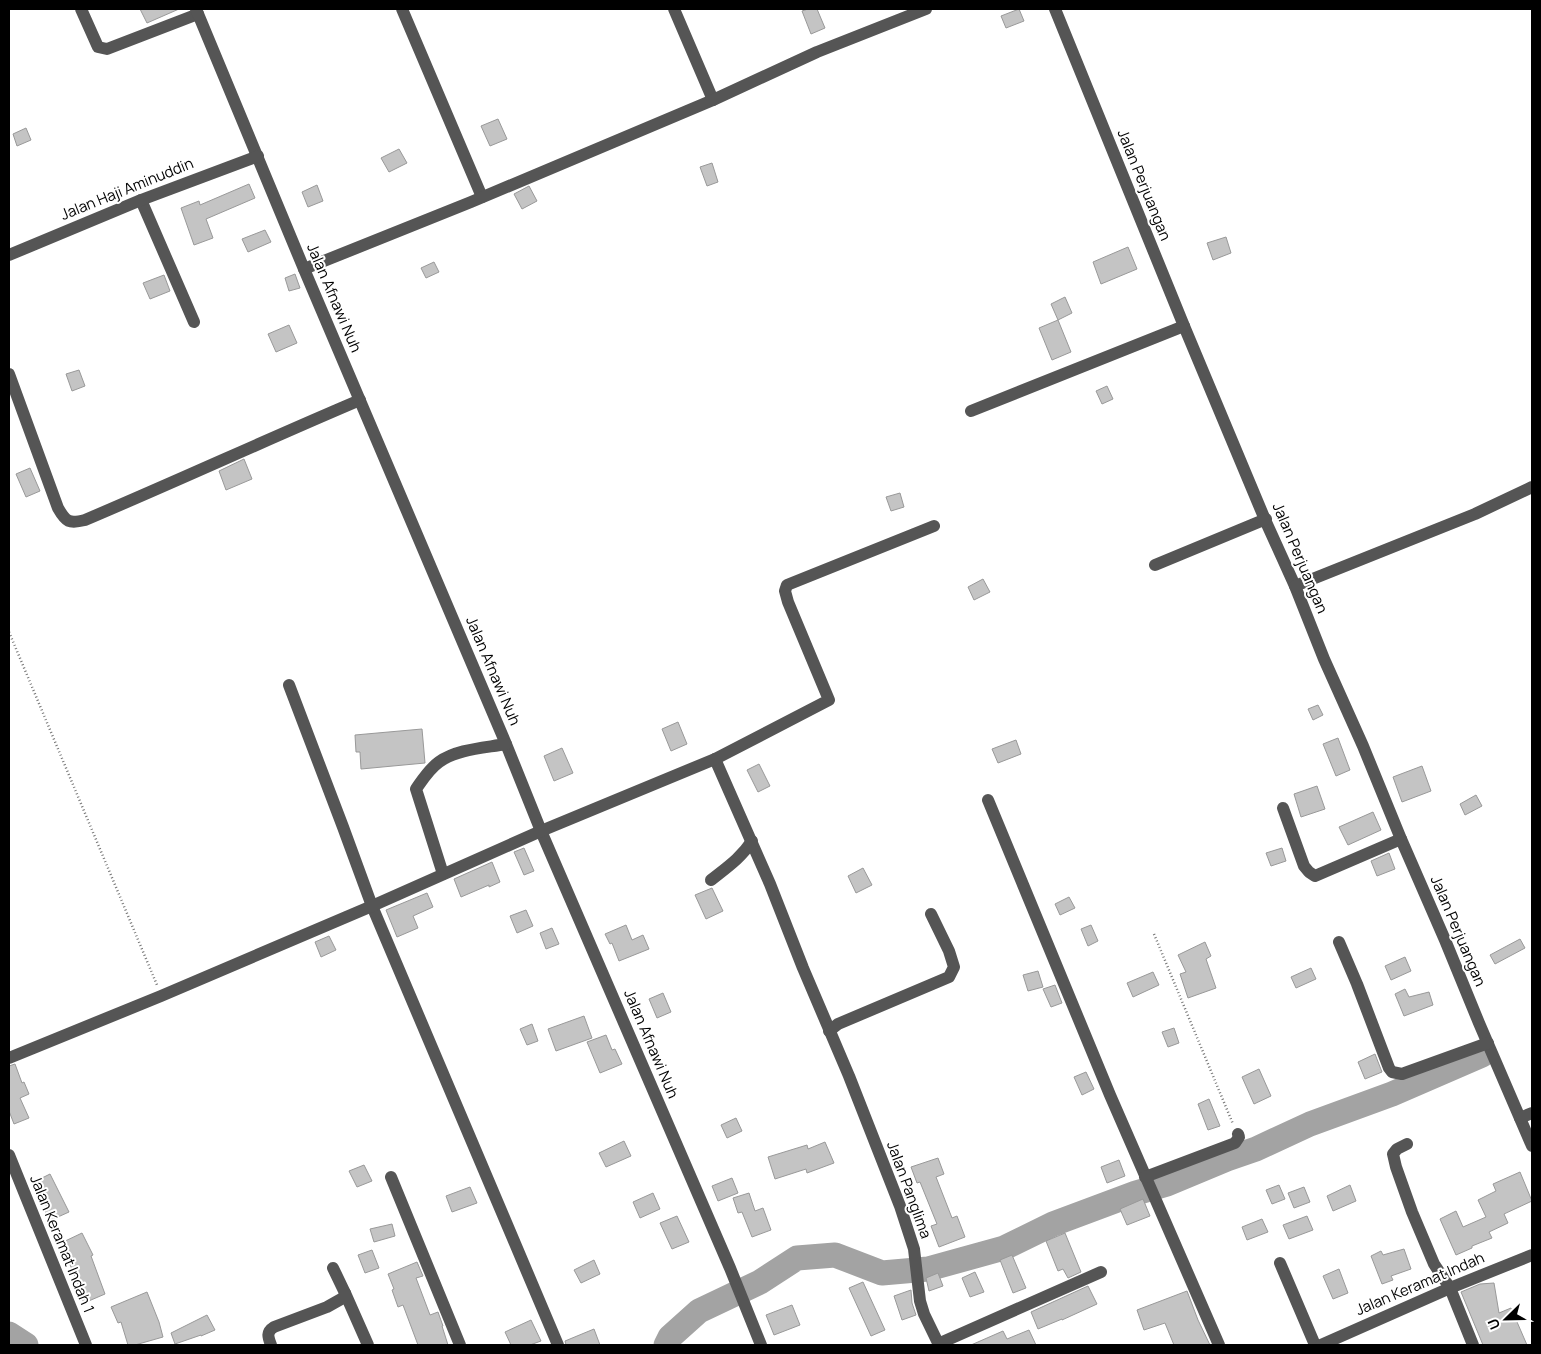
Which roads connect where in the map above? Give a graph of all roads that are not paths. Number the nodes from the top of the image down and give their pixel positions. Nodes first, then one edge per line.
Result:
1 (81, 9) edge
2 (402, 9) edge
3 (674, 9) edge
4 (926, 9) edge
5 (1055, 9) edge
6 (197, 11) edge
7 (713, 100) junction
8 (258, 156) junction
9 (482, 197) junction
10 (141, 200) junction
11 (9, 255) edge
12 (304, 270) junction
13 (194, 322) dead end
14 (1184, 326) junction
15 (9, 374) edge
16 (360, 400) junction
17 (971, 411) dead end
18 (1532, 487) edge
19 (1266, 520) junction
20 (934, 526) dead end
21 (1155, 565) dead end
22 (1295, 586) junction
23 (289, 685) dead end
24 (506, 744) junction
25 (715, 759) junction
26 (988, 800) dead end
27 (1283, 808) dead end
28 (541, 831) junction
29 (1401, 839) junction
30 (752, 841) junction
31 (443, 874) junction
32 (710, 880) dead end
33 (372, 906) junction
34 (931, 914) dead end
35 (1339, 942) dead end
36 (829, 1031) junction
37 (1488, 1043) junction
38 (9, 1058) edge
39 (1526, 1115) edge
40 (1238, 1134) road end
41 (1407, 1144) dead end
42 (1532, 1146) edge
43 (9, 1155) edge
44 (391, 1177) dead end
45 (1146, 1179) junction
46 (1532, 1255) edge
47 (1280, 1263) dead end
48 (334, 1268) dead end
49 (1100, 1272) dead end
50 (1450, 1288) junction
51 (345, 1293) junction
52 (368, 1343) edge
53 (939, 1344) edge
54 (86, 1345) edge
55 (271, 1345) edge
56 (460, 1345) edge
57 (558, 1345) edge
58 (761, 1345) edge
59 (1218, 1345) edge
60 (1315, 1345) edge
61 (1321, 1345) edge
62 (1473, 1345) edge

1 - 6 street
2 - 9 street
3 - 7 street
4 - 7 street
5 - 14 street, Jalan Perjuangan
6 - 8 street, Jalan Afnawi Nuh
7 - 9 street
8 - 10 street, Jalan Haji Aminuddin
8 - 12 street, Jalan Afnawi Nuh
9 - 12 street
10 - 11 street, Jalan Haji Aminuddin
10 - 13 street
12 - 16 street, Jalan Afnawi Nuh
14 - 17 street
14 - 19 street, Jalan Perjuangan
15 - 16 street
16 - 24 street, Jalan Afnawi Nuh
18 - 22 street
19 - 21 street
19 - 22 street, Jalan Perjuangan
20 - 25 street
22 - 29 street, Jalan Perjuangan
23 - 33 street
24 - 28 street, Jalan Afnawi Nuh
24 - 31 street
25 - 28 street
25 - 30 street, Jalan Panglima
26 - 45 street
27 - 29 street
28 - 31 street
28 - 58 street, Jalan Afnawi Nuh
29 - 37 street, Jalan Perjuangan
30 - 32 street
30 - 36 street, Jalan Panglima
31 - 33 street
33 - 38 street
33 - 57 street
34 - 36 street
35 - 37 street
36 - 53 street, Jalan Panglima
37 - 39 street, Jalan Perjuangan
39 - 42 street
40 - 45 street
41 - 50 street
43 - 54 street, Jalan Keramat Indah 1
44 - 56 street
45 - 59 street
46 - 50 street, Jalan Keramat Indah
47 - 60 street
48 - 51 street
49 - 53 street
50 - 61 street, Jalan Keramat Indah
50 - 62 street
51 - 52 street
51 - 55 street

